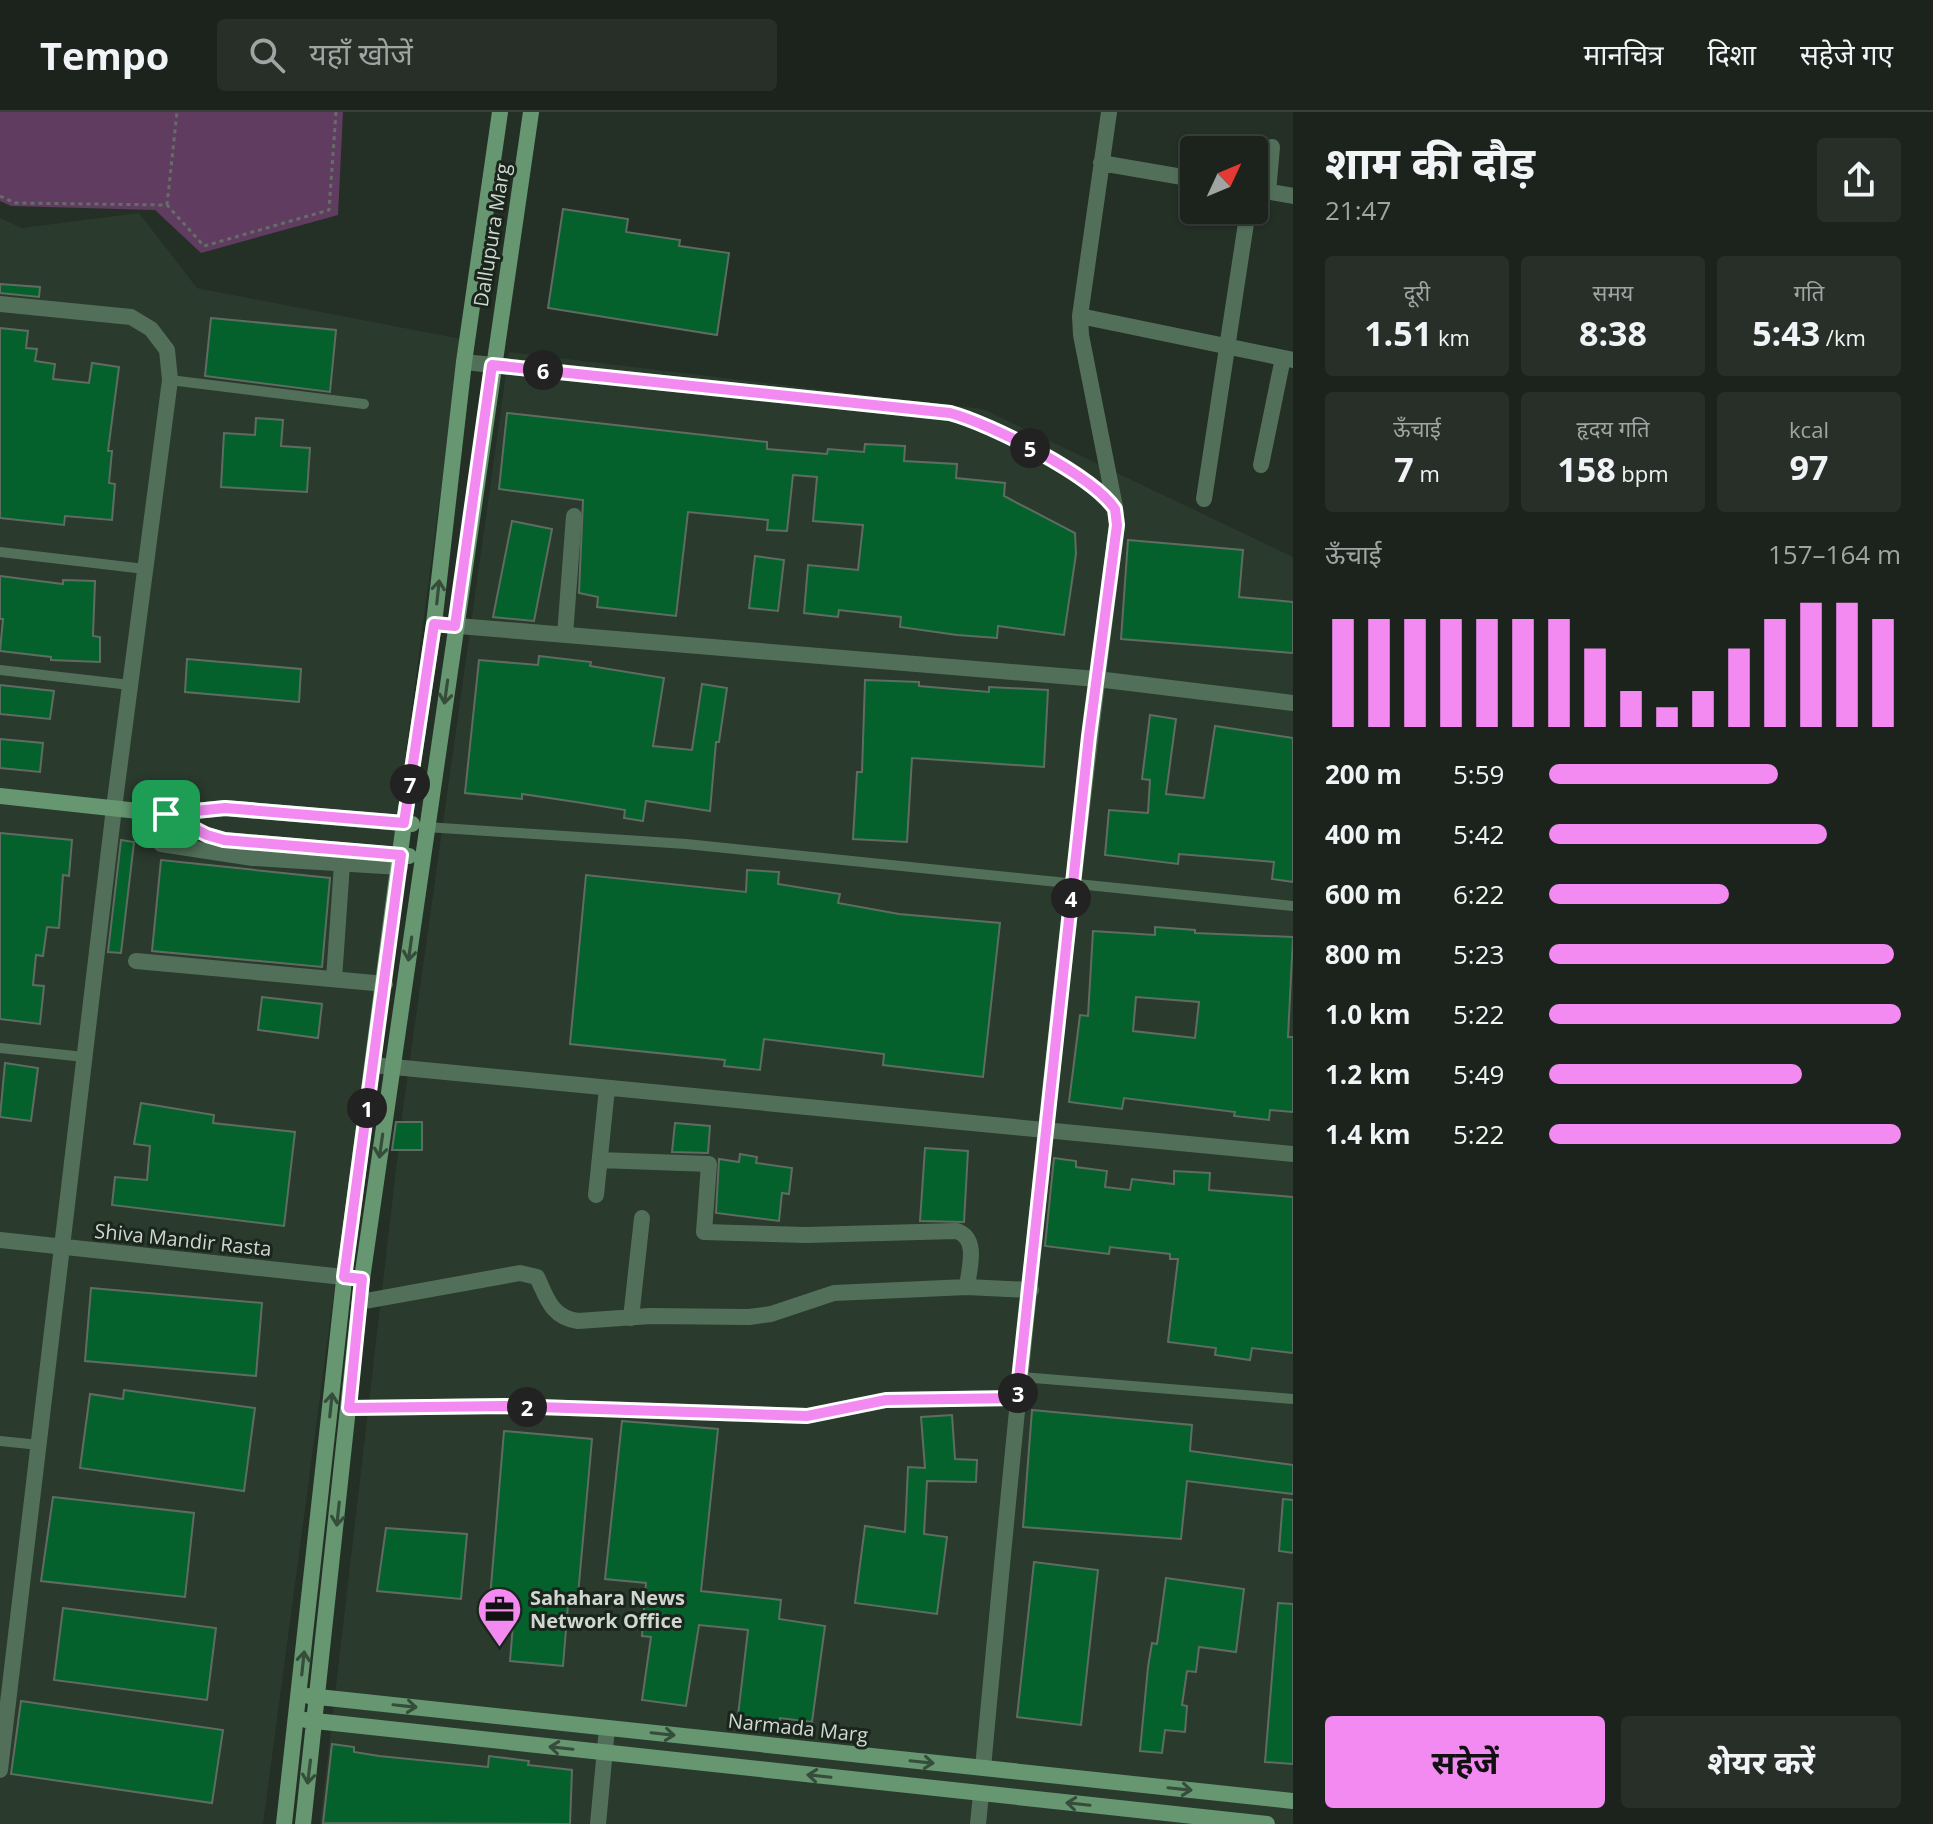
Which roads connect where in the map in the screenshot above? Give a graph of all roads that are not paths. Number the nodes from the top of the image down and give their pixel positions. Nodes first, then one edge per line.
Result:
1 (500, 112) edge
2 (531, 112) edge
3 (1109, 112) edge
4 (1272, 147) dead end
5 (1101, 163) junction
6 (1268, 163) edge
7 (1180, 177) edge
8 (1268, 192) edge
9 (1293, 196) edge
10 (1246, 224) edge
11 (0, 304) edge
12 (1080, 316) junction
13 (1229, 347) junction
14 (1288, 359) edge
15 (464, 362) junction
16 (492, 365) junction
17 (170, 380) junction
18 (364, 404) dead end
19 (1261, 465) dead end
20 (1204, 499) dead end
21 (1115, 509) junction
22 (574, 516) dead end
23 (0, 552) edge
24 (145, 569) junction
25 (434, 624) junction
26 (455, 626) junction
27 (565, 635) junction
28 (0, 670) edge
29 (1097, 679) junction
30 (130, 685) junction
31 (1293, 703) edge
32 (0, 796) edge
33 (114, 808) junction
34 (166, 814) junction
35 (404, 823) junction
36 (426, 827) junction
37 (161, 844) dead end
38 (423, 857) junction
39 (401, 861) junction
40 (342, 864) junction
41 (1073, 881) junction
42 (1293, 906) edge
43 (136, 961) dead end
44 (334, 979) junction
45 (385, 984) junction
46 (0, 1048) edge
47 (84, 1057) junction
48 (373, 1065) junction
49 (393, 1068) junction
50 (607, 1089) junction
51 (1047, 1130) junction
52 (1293, 1154) edge
53 (600, 1160) junction
54 (596, 1195) dead end
55 (642, 1218) dead end
56 (0, 1240) edge
57 (62, 1247) junction
58 (344, 1277) junction
59 (362, 1279) junction
60 (967, 1287) junction
61 (1031, 1290) junction
62 (360, 1302) junction
63 (631, 1318) junction
64 (1021, 1377) junction
65 (1017, 1398) junction
66 (1293, 1399) edge
67 (349, 1408) junction
68 (0, 1441) edge
69 (39, 1445) junction
70 (8, 1638) edge
71 (299, 1695) junction
72 (318, 1697) junction
73 (296, 1719) junction
74 (315, 1722) junction
75 (607, 1728) junction
76 (604, 1753) junction
77 (983, 1768) junction
78 (0, 1770) edge
79 (981, 1794) junction
80 (1293, 1801) edge
81 (284, 1824) edge
82 (303, 1824) edge
83 (598, 1824) edge
84 (978, 1824) edge
85 (1267, 1824) edge

1 - 15 main road, Dallupura Marg
2 - 16 main road, Dallupura Marg
3 - 5 street
4 - 6 street
5 - 7 street
5 - 12 street
8 - 9 street
10 - 13 street
11 - 17 street
12 - 13 street
12 - 21 street
13 - 14 street
13 - 20 street
14 - 19 street
15 - 16 street
25 -> 15 main road, Dallupura Marg
16 - 21 street
16 - 26 main road, Dallupura Marg
17 - 18 lane
17 - 24 street
21 - 29 street
22 - 27 street
23 - 24 lane
24 - 30 street
25 - 26 street
25 - 35 main road, Dallupura Marg
26 - 27 street
26 -> 36 main road, Dallupura Marg
27 - 29 street
28 - 30 lane
29 - 31 street
29 - 41 street
30 - 33 street
32 - 33 main road
33 - 34 main road
33 - 47 street
34 - 35 main road
34 - 39 main road
35 - 36 main road
35 - 39 main road, Dallupura Marg
36 - 38 main road, Dallupura Marg
36 - 41 lane
37 - 40 street
38 - 39 main road
38 -> 49 main road, Dallupura Marg
39 - 40 street
39 - 45 main road, Dallupura Marg
40 - 44 street
41 - 42 lane
41 - 51 street
43 - 44 street
44 - 45 street
45 - 48 main road, Dallupura Marg
46 - 47 lane
47 - 57 street
48 - 49 street
48 - 58 main road, Dallupura Marg
49 - 50 street
49 -> 59 main road, Dallupura Marg
50 - 51 street
50 - 53 street
51 - 52 street
51 - 61 street
53 - 54 street
53 - 60 street
55 - 63 street
56 - 57 street, Shiva Mandir Rasta
57 - 58 street, Shiva Mandir Rasta
57 - 69 street
58 - 59 street, Shiva Mandir Rasta
71 -> 58 main road, Dallupura Marg
59 - 62 main road, Dallupura Marg
60 - 61 street
60 - 63 street
61 - 64 street
62 - 63 street
62 - 67 main road, Dallupura Marg
64 - 65 street
64 - 66 lane
65 - 67 street
65 - 77 street
67 -> 72 main road, Dallupura Marg
68 - 69 lane
69 - 70 street
70 - 78 street
71 - 72 main road, Narmada Marg
71 - 73 main road, Dallupura Marg
72 - 74 main road, Dallupura Marg
72 -> 75 main road, Narmada Marg
73 - 74 main road
73 - 81 main road, Dallupura Marg
76 -> 74 main road
74 -> 82 main road, Dallupura Marg
75 - 76 street
75 -> 77 main road, Narmada Marg
79 -> 76 main road
76 - 83 street
77 -> 80 main road, Narmada Marg
79 - 84 street
85 -> 79 main road

